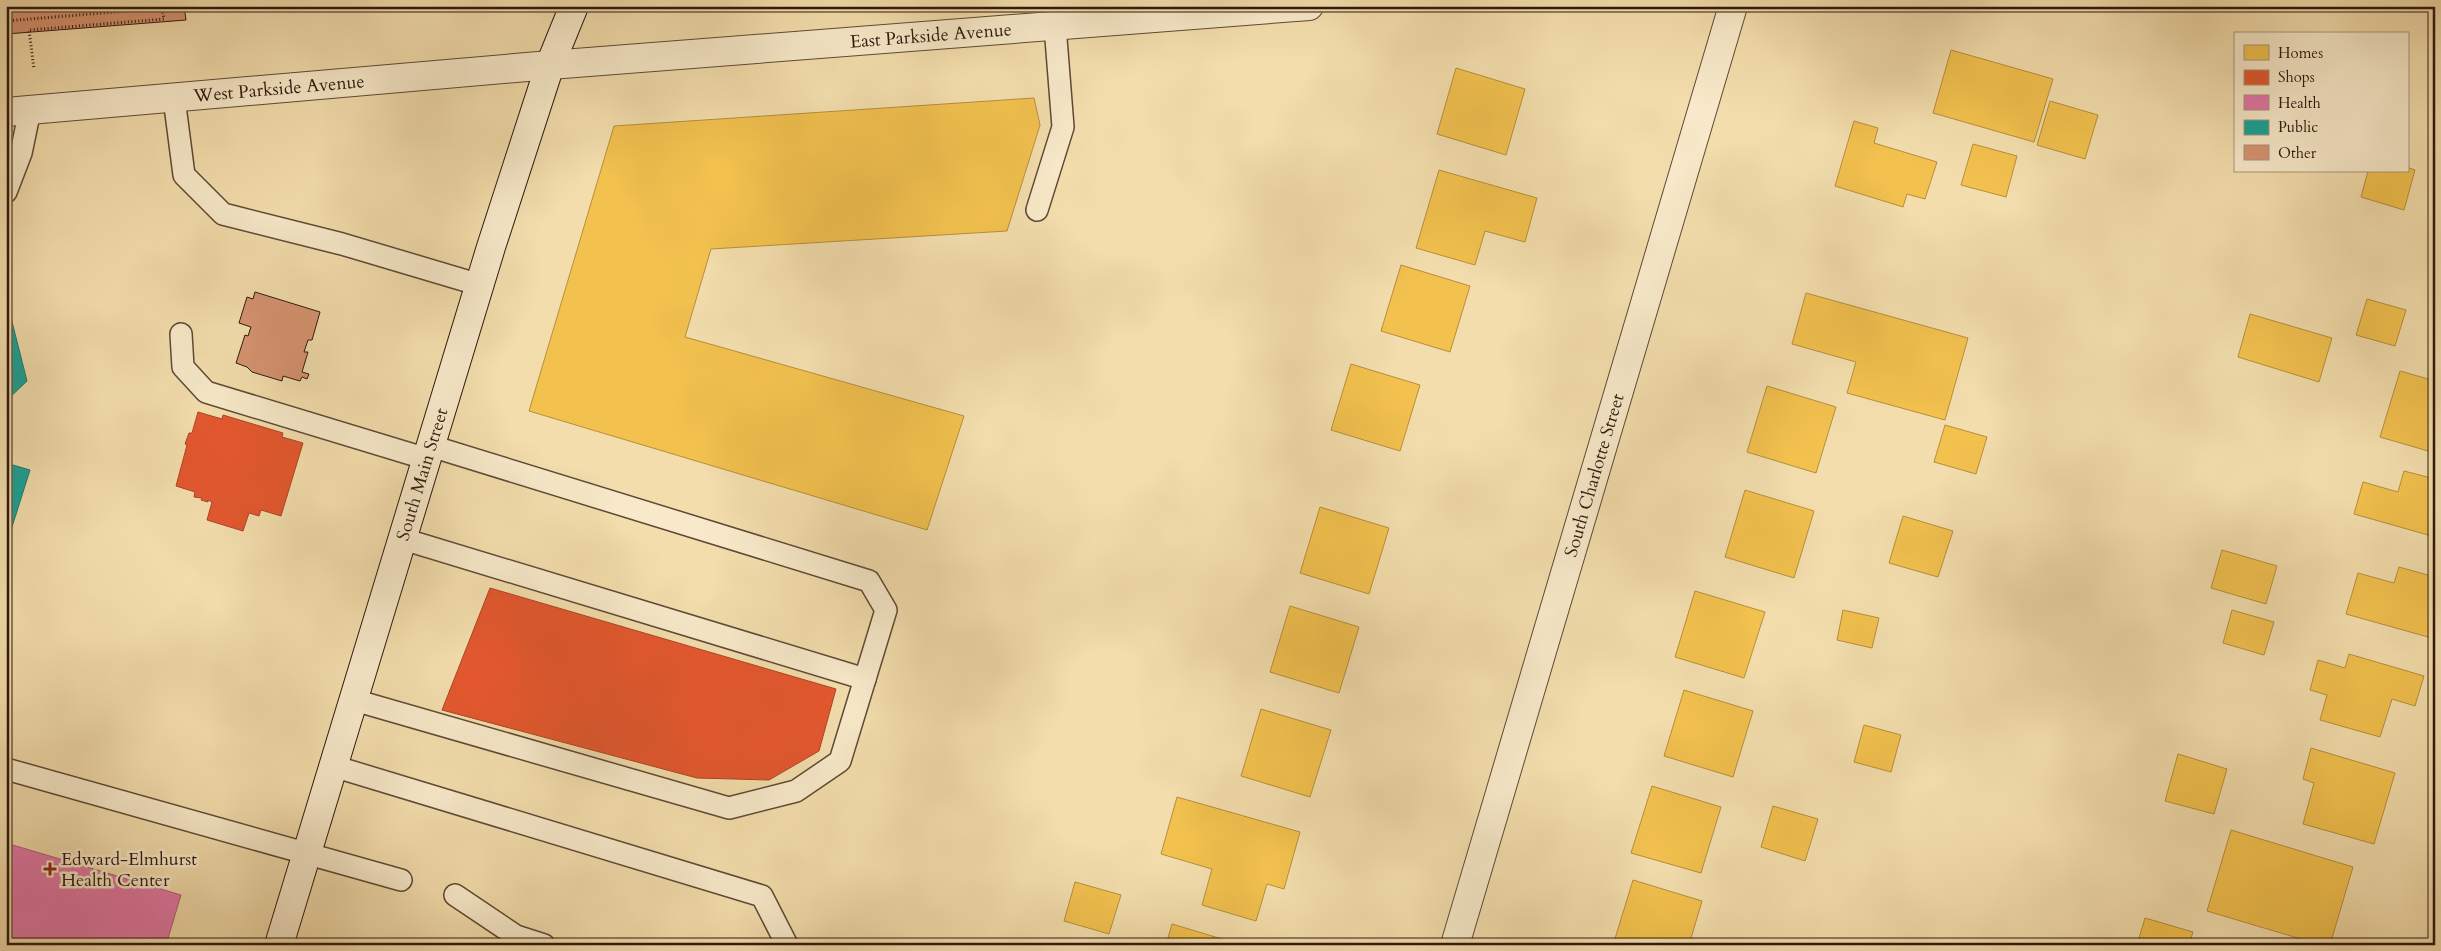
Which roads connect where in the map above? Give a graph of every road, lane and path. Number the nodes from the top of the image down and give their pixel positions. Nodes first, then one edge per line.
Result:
1 (574, 6) edge
2 (1309, 6) edge
3 (1733, 6) edge
4 (6, 21) edge
5 (1055, 26) junction
6 (550, 65) junction
7 (34, 69) dead end
8 (174, 98) junction
9 (18, 111) edge
10 (6, 192) edge
11 (1037, 210) dead end
12 (480, 286) junction
13 (181, 334) dead end
14 (429, 452) junction
15 (403, 539) junction
16 (865, 678) junction
17 (354, 700) junction
18 (333, 766) junction
19 (6, 769) edge
20 (306, 854) junction
21 (402, 880) dead end
22 (455, 895) dead end
23 (279, 945) edge
24 (544, 945) edge
25 (787, 945) edge
26 (1455, 945) edge

1 - 6 street, South Main Street
2 - 5 street, East Parkside Avenue
3 - 26 street, South Charlotte Street
4 - 7 path
5 - 6 street, East Parkside Avenue
5 - 11 lane
6 - 8 street, West Parkside Avenue
6 - 12 street, South Main Street
8 - 9 street, West Parkside Avenue
8 - 12 lane
9 - 10 lane
12 - 14 street, South Main Street
13 - 14 lane
14 - 15 street, South Main Street
14 - 16 lane
15 - 16 lane
15 - 17 street, South Main Street
16 - 17 lane
17 - 18 street, South Main Street
18 - 20 street, South Main Street
18 - 25 lane
19 - 20 lane
20 - 21 lane
20 - 23 street, South Main Street
22 - 24 lane

